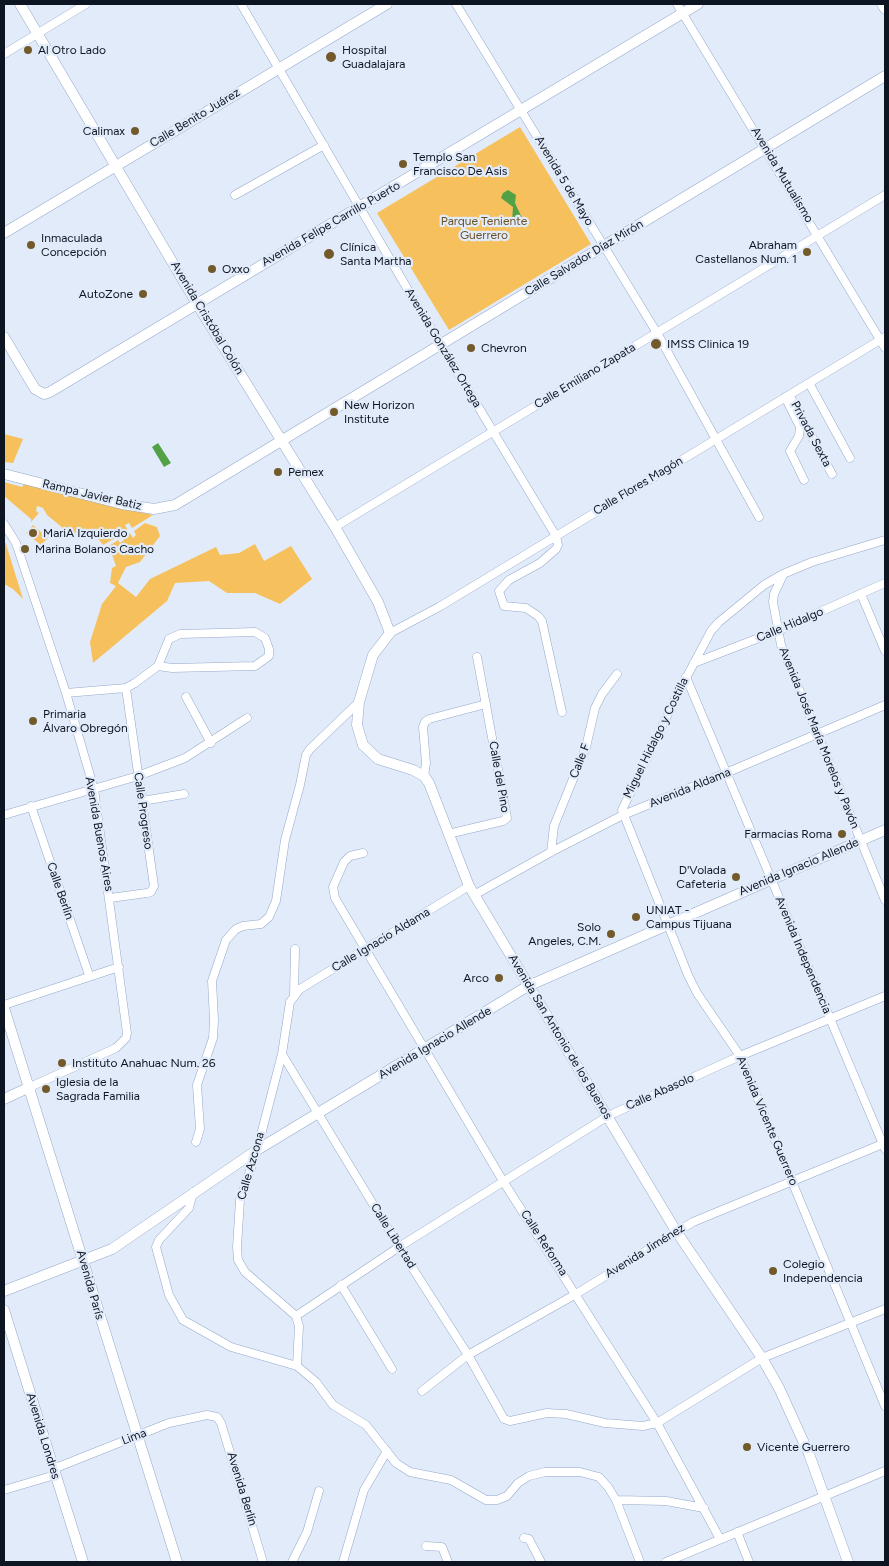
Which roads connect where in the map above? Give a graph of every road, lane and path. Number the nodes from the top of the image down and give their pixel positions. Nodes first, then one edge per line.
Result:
1 (20, 4) edge
2 (86, 4) edge
3 (241, 4) edge
4 (387, 4) edge
5 (456, 4) edge
6 (677, 4) edge
7 (698, 4) edge
8 (882, 4) edge
9 (885, 10) edge
10 (683, 14) junction
11 (38, 33) junction
12 (4, 54) edge
13 (279, 68) junction
14 (885, 76) edge
15 (520, 110) junction
16 (324, 146) junction
17 (766, 148) junction
18 (116, 166) junction
19 (235, 195) dead end
20 (885, 195) edge
21 (360, 208) junction
22 (4, 233) edge
23 (818, 236) junction
24 (604, 246) junction
25 (197, 304) junction
26 (657, 333) junction
27 (4, 337) edge
28 (883, 338) edge
29 (440, 344) junction
30 (885, 348) edge
31 (809, 383) junction
32 (787, 396) junction
33 (494, 431) junction
34 (717, 438) junction
35 (281, 439) junction
36 (850, 458) dead end
37 (4, 474) edge
38 (832, 474) dead end
39 (804, 480) dead end
40 (760, 517) dead end
41 (4, 524) edge
42 (336, 527) junction
43 (556, 536) junction
44 (885, 540) edge
45 (784, 574) junction
46 (885, 583) edge
47 (861, 594) junction
48 (777, 631) junction
49 (390, 633) junction
50 (885, 651) edge
51 (477, 657) dead end
52 (694, 663) junction
53 (158, 666) junction
54 (617, 674) dead end
55 (686, 677) junction
56 (126, 688) junction
57 (66, 693) junction
58 (186, 697) dead end
59 (359, 702) junction
60 (486, 704) junction
61 (885, 705) edge
62 (562, 712) dead end
63 (247, 718) dead end
64 (817, 734) junction
65 (211, 743) junction
66 (726, 773) junction
67 (138, 776) junction
68 (424, 776) junction
69 (94, 789) junction
70 (184, 794) dead end
71 (142, 801) junction
72 (31, 806) junction
73 (4, 815) edge
74 (623, 815) junction
75 (885, 830) edge
76 (448, 834) junction
77 (860, 841) junction
78 (551, 852) junction
79 (363, 853) dead end
80 (771, 880) junction
81 (472, 891) junction
82 (110, 898) junction
83 (885, 900) edge
84 (669, 923) junction
85 (364, 949) junction
86 (294, 950) dead end
87 (119, 967) junction
88 (90, 975) junction
89 (528, 986) junction
90 (294, 995) junction
91 (885, 996) edge
92 (4, 1006) edge
93 (830, 1019) junction
94 (424, 1050) junction
95 (282, 1054) junction
96 (740, 1056) junction
97 (30, 1087) junction
98 (4, 1099) edge
99 (318, 1113) junction
100 (608, 1116) junction
101 (196, 1142) dead end
102 (884, 1145) edge
103 (257, 1150) junction
104 (503, 1181) junction
105 (792, 1181) junction
106 (193, 1192) junction
107 (676, 1231) junction
108 (399, 1247) junction
109 (84, 1261) junction
110 (341, 1284) junction
111 (4, 1291) edge
112 (576, 1294) junction
113 (885, 1309) edge
114 (4, 1310) edge
115 (296, 1316) junction
116 (850, 1323) junction
117 (468, 1355) junction
118 (762, 1358) junction
119 (297, 1366) junction
120 (392, 1369) dead end
121 (422, 1391) dead end
122 (885, 1406) edge
123 (217, 1417) joint
124 (657, 1423) junction
125 (135, 1436) junction
126 (387, 1451) junction
127 (885, 1471) edge
128 (54, 1472) junction
129 (4, 1490) edge
130 (320, 1491) dead end
131 (823, 1496) junction
132 (616, 1500) junction
133 (704, 1508) junction
134 (737, 1532) junction
135 (524, 1538) dead end
136 (720, 1539) junction
137 (426, 1546) dead end
138 (83, 1562) edge
139 (176, 1562) edge
140 (263, 1562) edge
141 (292, 1562) edge
142 (342, 1562) edge
143 (448, 1562) edge
144 (541, 1562) edge
145 (640, 1562) edge
146 (666, 1562) edge
147 (749, 1562) edge
148 (848, 1562) edge

1 - 11 main road, Avenida Cristóbal Colón
2 - 11 street
3 - 13 street, Avenida González Ortega
4 - 13 main road, Calle Benito Juárez
5 - 15 street, Avenida 5 de Mayo
6 - 10 street, Avenida Mutualismo
7 - 10 main road, Avenida Felipe Carrillo Puerto
8 - 9 main road
10 - 15 main road, Avenida Felipe Carrillo Puerto
10 - 17 street, Avenida Mutualismo
11 - 12 street
11 - 18 main road, Avenida Cristóbal Colón
13 - 16 street, Avenida González Ortega
13 - 18 main road, Calle Benito Juárez
14 - 17 main road, Calle Salvador Díaz Mirón
15 - 21 main road, Avenida Felipe Carrillo Puerto
15 - 24 street, Avenida 5 de Mayo
16 - 19 street
16 - 21 street, Avenida González Ortega
17 - 23 street, Avenida Mutualismo
17 - 24 main road, Calle Salvador Díaz Mirón
18 - 22 main road, Calle Benito Juárez
18 - 25 main road, Avenida Cristóbal Colón
20 - 23 street, Calle Emiliano Zapata
21 - 25 main road, Avenida Felipe Carrillo Puerto
21 - 29 street, Avenida González Ortega
23 - 26 street, Calle Emiliano Zapata
23 - 28 street, Avenida Mutualismo
24 - 26 street, Avenida 5 de Mayo
24 - 29 main road, Calle Salvador Díaz Mirón
25 - 27 main road, Avenida Felipe Carrillo Puerto
25 - 35 main road, Avenida Cristóbal Colón
26 - 33 street, Calle Emiliano Zapata
26 - 34 street, Avenida 5 de Mayo
28 - 30 street, Avenida Mutualismo
28 - 31 street, Calle Flores Magón
29 - 33 street, Avenida González Ortega
29 - 35 main road, Calle Salvador Díaz Mirón
31 - 32 street, Calle Flores Magón
31 - 36 street
32 - 34 street, Calle Flores Magón
32 - 38 street, Privada Sexta
32 - 39 street
33 - 42 street, Calle Emiliano Zapata
33 - 43 street, Avenida González Ortega
34 - 40 street, Avenida 5 de Mayo
34 - 43 street, Calle Flores Magón
35 - 37 main road, Rampa Javier Batiz
35 - 42 main road, Avenida Cristóbal Colón
41 - 57 street, Avenida Buenos Aires
42 - 49 main road, Avenida Cristóbal Colón
43 - 49 street, Calle Flores Magón
43 - 62 street
44 - 45 street, Miguel Hidalgo y Costilla
45 - 48 street, Avenida José María Morelos y Pavón
45 - 52 street, Miguel Hidalgo y Costilla
46 - 47 street, Calle Hidalgo
47 - 48 street, Calle Hidalgo
47 - 50 street
48 - 52 street, Calle Hidalgo
48 - 64 street, Avenida José María Morelos y Pavón
49 - 59 main road
51 - 60 street
52 - 55 street, Miguel Hidalgo y Costilla
53 - 53 street
53 - 56 street
54 - 78 street, Calle F
55 - 66 street, Avenida Independencia
55 - 74 street, Miguel Hidalgo y Costilla
56 - 57 street
56 - 67 street, Calle Progreso
57 - 69 street, Avenida Buenos Aires
58 - 65 street
59 - 68 main road
59 - 101 street
60 - 68 street
60 - 76 street, Calle del Pino
61 - 64 street, Avenida Aldama
63 - 65 street
64 - 66 street, Avenida Aldama
64 - 77 street, Avenida José María Morelos y Pavón
65 - 67 street
66 - 74 street, Avenida Aldama
66 - 80 street, Avenida Independencia
67 - 69 street
67 - 71 street, Calle Progreso
68 - 76 main road, Avenida San Antonio de los Buenos
69 - 72 street
69 - 82 street, Avenida Buenos Aires
70 - 71 street
71 - 82 street, Calle Progreso
72 - 73 street
72 - 88 street, Calle Berlín
74 - 78 street, Avenida Aldama
74 - 84 street, Avenida Vicente Guerrero
75 - 77 main road, Avenida Ignacio Allende
76 - 81 main road, Avenida San Antonio de los Buenos
77 - 80 main road, Avenida Ignacio Allende
77 - 83 street, Avenida José María Morelos y Pavón
78 - 81 street, Avenida Aldama
79 - 85 street, Calle Reforma
80 - 84 main road, Avenida Ignacio Allende
80 - 93 street, Avenida Independencia
81 - 85 street, Calle Ignacio Aldama
81 - 89 main road, Avenida San Antonio de los Buenos
82 - 87 street, Avenida Buenos Aires
84 - 89 main road, Avenida Ignacio Allende
84 - 96 street, Avenida Vicente Guerrero
85 - 90 street, Calle Ignacio Aldama
85 - 94 street, Calle Reforma
86 - 90 street, Calle Azcona
87 - 88 street
87 - 97 street, Avenida Buenos Aires
88 - 92 street
89 - 94 main road, Avenida Ignacio Allende
89 - 100 main road, Avenida San Antonio de los Buenos
90 - 95 street, Calle Azcona
91 - 93 street, Calle Abasolo
92 - 97 main road, Avenida París
93 - 96 street, Calle Abasolo
93 - 102 street, Avenida Independencia
94 - 99 main road, Avenida Ignacio Allende
94 - 104 street, Calle Reforma
95 - 99 street, Calle Libertad
95 - 103 street, Calle Azcona
96 - 100 street, Calle Abasolo
96 - 105 street, Avenida Vicente Guerrero
97 - 98 main road
97 - 109 main road, Avenida París
99 - 103 main road, Avenida Ignacio Allende
99 - 108 street, Calle Libertad
100 - 104 street, Calle Abasolo
100 - 107 main road, Avenida San Antonio de los Buenos
102 - 105 street, Avenida Jiménez
103 - 106 main road, Avenida Ignacio Allende
103 - 115 street, Calle Azcona
104 - 108 street, Calle Abasolo
104 - 112 street, Calle Reforma
105 - 107 street, Avenida Jiménez
105 - 116 street, Avenida Vicente Guerrero
106 - 109 main road, Avenida Ignacio Allende
106 - 119 street
107 - 112 street, Avenida Jiménez
107 - 118 main road, Avenida San Antonio de los Buenos
108 - 110 street, Calle Abasolo
108 - 117 street, Calle Libertad
109 - 111 main road, Avenida Ignacio Allende
109 - 125 main road, Avenida París
110 - 115 street, Calle Abasolo
110 - 120 street
112 - 117 street, Avenida Jiménez
112 - 124 street, Calle Reforma
113 - 116 street
114 - 128 main road, Avenida Londres
115 - 119 street
116 - 118 street
116 - 122 street, Avenida Vicente Guerrero
117 - 121 street, Avenida Jiménez
117 - 124 street, Calle Libertad
118 - 124 street
118 - 131 main road, Avenida San Antonio de los Buenos
119 - 126 street
123 - 125 street, Lima
123 - 140 street, Avenida Berlín
124 - 133 street, Calle Reforma
125 - 128 street, Lima
125 - 139 main road, Avenida París
126 - 132 street
126 - 142 street
127 - 131 street
128 - 129 street, Lima
128 - 138 main road, Avenida Londres
130 - 141 street
131 - 134 street
131 - 148 main road, Avenida San Antonio de los Buenos
132 - 133 street
132 - 145 street
133 - 136 street, Calle Reforma
134 - 136 street
134 - 147 street
135 - 144 street
136 - 146 street
137 - 143 street

